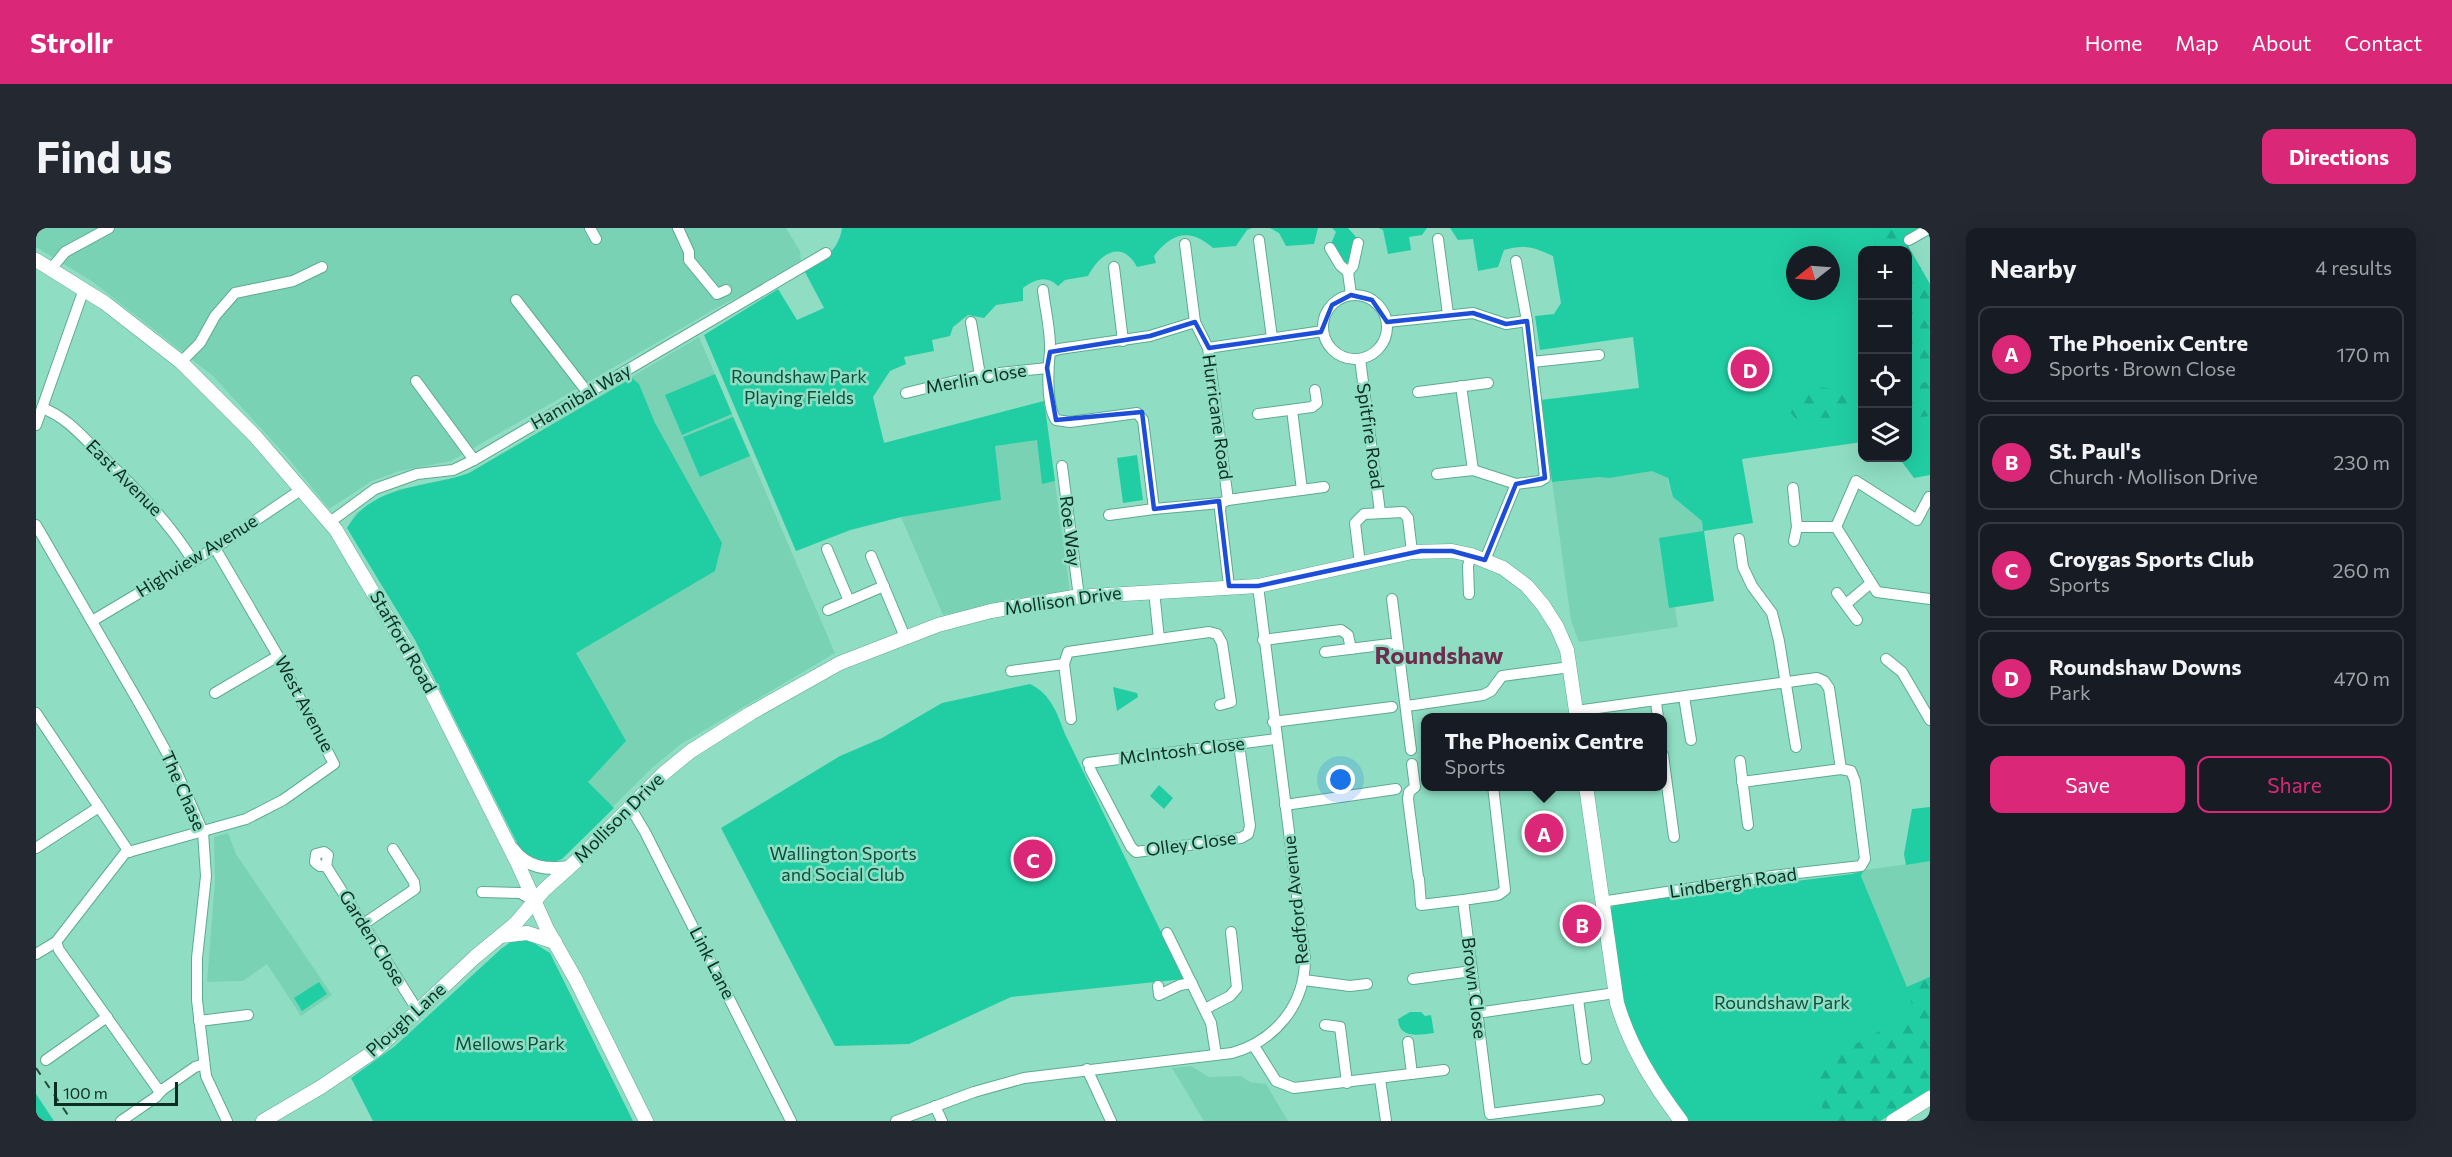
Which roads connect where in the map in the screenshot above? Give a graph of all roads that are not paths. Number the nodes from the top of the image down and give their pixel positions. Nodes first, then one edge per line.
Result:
1 (109, 228) edge
2 (590, 228) edge
3 (678, 228) edge
4 (1930, 228) edge
5 (596, 239) dead end
6 (1438, 239) dead end
7 (1259, 240) dead end
8 (1909, 240) dead end
9 (1358, 243) dead end
10 (1185, 244) dead end
11 (1330, 248) dead end
12 (826, 253) dead end
13 (36, 260) edge
14 (1516, 261) dead end
15 (322, 267) dead end
16 (1114, 267) dead end
17 (51, 269) junction
18 (1348, 272) junction
19 (84, 289) junction
20 (726, 290) dead end
21 (1043, 290) dead end
22 (1351, 295) junction
23 (516, 300) dead end
24 (1448, 314) junction
25 (1527, 321) junction
26 (971, 322) dead end
27 (1195, 322) junction
28 (1387, 322) junction
29 (1323, 331) junction
30 (1272, 338) junction
31 (1123, 340) junction
32 (1208, 348) junction
33 (1050, 352) junction
34 (1599, 355) dead end
35 (1360, 359) junction
36 (181, 362) junction
37 (1532, 362) junction
38 (1047, 368) junction
39 (980, 375) junction
40 (416, 381) dead end
41 (1488, 383) dead end
42 (1461, 386) junction
43 (1315, 390) dead end
44 (1418, 392) dead end
45 (588, 393) junction
46 (906, 393) dead end
47 (42, 408) junction
48 (1292, 410) junction
49 (1258, 414) dead end
50 (36, 425) edge
51 (474, 460) junction
52 (1062, 466) dead end
53 (1473, 470) junction
54 (1437, 474) dead end
55 (1515, 484) junction
56 (1324, 487) dead end
57 (1793, 488) dead end
58 (302, 489) junction
59 (1302, 490) junction
60 (1929, 497) edge
61 (1225, 501) junction
62 (1154, 510) junction
63 (1380, 512) junction
64 (1109, 515) dead end
65 (330, 522) junction
66 (36, 525) edge
67 (1797, 526) junction
68 (1836, 527) junction
69 (1739, 539) dead end
70 (1794, 541) dead end
71 (215, 548) junction
72 (827, 549) dead end
73 (1412, 552) junction
74 (871, 556) dead end
75 (1478, 557) junction
76 (193, 561) junction
77 (1360, 564) junction
78 (1871, 583) junction
79 (884, 586) junction
80 (1229, 586) junction
81 (1258, 586) junction
82 (1154, 591) junction
83 (1837, 593) dead end
84 (1469, 594) dead end
85 (1079, 597) junction
86 (1392, 599) dead end
87 (1930, 599) edge
88 (849, 601) junction
89 (1846, 604) junction
90 (828, 610) dead end
91 (1857, 620) dead end
92 (92, 621) junction
93 (905, 636) junction
94 (1159, 639) junction
95 (1263, 640) junction
96 (1390, 644) dead end
97 (1351, 649) junction
98 (1326, 652) dead end
99 (278, 656) junction
100 (1886, 659) dead end
101 (1064, 664) junction
102 (1570, 667) junction
103 (1011, 671) dead end
104 (1786, 681) junction
105 (215, 693) dead end
106 (1684, 698) junction
107 (1656, 702) junction
108 (1220, 705) dead end
109 (1407, 706) junction
110 (1927, 706) edge
111 (1392, 707) dead end
112 (36, 713) edge
113 (1576, 713) edge
114 (1583, 713) edge
115 (1657, 713) edge
116 (1071, 719) dead end
117 (1930, 720) edge
118 (1274, 722) junction
119 (40, 726) edge
120 (1276, 739) junction
121 (1691, 740) dead end
122 (1239, 744) junction
123 (1796, 747) dead end
124 (1411, 750) dead end
125 (1740, 761) dead end
126 (1412, 764) dead end
127 (1089, 766) joint
128 (1841, 769) junction
129 (1742, 782) junction
130 (1420, 786) edge
131 (1396, 789) dead end
132 (1667, 789) edge
133 (1493, 791) edge
134 (1587, 791) edge
135 (1285, 805) junction
136 (99, 807) junction
137 (630, 807) junction
138 (1748, 825) dead end
139 (203, 832) junction
140 (1674, 837) dead end
141 (505, 839) junction
142 (36, 848) edge
143 (393, 849) dead end
144 (129, 852) junction
145 (326, 866) dead end
146 (570, 867) junction
147 (482, 892) dead end
148 (534, 900) junction
149 (1463, 900) junction
150 (1601, 902) junction
151 (362, 925) junction
152 (1231, 932) dead end
153 (1167, 933) dead end
154 (500, 936) junction
155 (56, 942) junction
156 (555, 942) junction
157 (36, 954) edge
158 (1472, 971) junction
159 (1413, 979) dead end
160 (1304, 980) junction
161 (1192, 983) junction
162 (1367, 984) dead end
163 (1158, 986) dead end
164 (1614, 993) junction
165 (1578, 999) junction
166 (1205, 1009) junction
167 (418, 1011) junction
168 (1477, 1013) junction
169 (248, 1015) dead end
170 (107, 1017) junction
171 (199, 1021) junction
172 (1325, 1025) dead end
173 (1407, 1042) dead end
174 (1254, 1046) junction
175 (1216, 1055) junction
176 (1586, 1059) dead end
177 (46, 1060) dead end
178 (204, 1064) junction
179 (1087, 1069) junction
180 (1444, 1070) dead end
181 (1412, 1074) junction
182 (1380, 1079) junction
183 (1347, 1083) junction
184 (162, 1090) junction
185 (1930, 1098) edge
186 (1599, 1100) dead end
187 (935, 1106) junction
188 (1490, 1117) edge
189 (121, 1121) edge
190 (227, 1121) edge
191 (263, 1121) edge
192 (646, 1121) edge
193 (791, 1121) edge
194 (896, 1121) edge
195 (942, 1121) edge
196 (1111, 1121) edge
197 (1386, 1121) edge
198 (1681, 1121) edge
199 (1893, 1121) edge

1 - 17 street
2 - 5 street
3 - 20 street
4 - 8 street
6 - 24 street
7 - 30 street
9 - 18 street
10 - 27 street, Hurricane Road
11 - 18 street
12 - 45 street, Hannibal Way
13 - 17 main road, Stafford Road
14 - 25 street
15 - 36 street
16 - 31 street
17 - 19 main road, Stafford Road
18 - 22 street
19 - 36 main road, Stafford Road
19 - 47 street
21 - 33 street
22 - 28 street
22 - 29 street
23 - 45 street
24 - 25 street
24 - 28 street
25 - 37 street
26 - 39 street
27 - 31 street
27 - 32 street, Hurricane Road
28 - 35 street
29 - 30 street
29 - 35 street
30 - 32 street
31 - 33 street
32 - 61 street, Hurricane Road
33 - 38 street
34 - 37 street
35 - 63 street, Spitfire Road
36 - 58 main road, Stafford Road
37 - 55 street
38 - 39 street, Merlin Close
38 - 62 street
39 - 46 street, Merlin Close
40 - 51 street
41 - 42 street
42 - 44 street
42 - 53 street
43 - 48 street
45 - 51 street, Hannibal Way
47 - 50 street
47 - 76 street, East Avenue
48 - 49 street
48 - 59 street
51 - 65 street, Hannibal Way
52 - 85 street, Roe Way
53 - 54 street
53 - 55 street
55 - 75 street
56 - 59 street
57 - 67 street
58 - 65 main road, Stafford Road
58 - 71 street, Highview Avenue
59 - 61 street
60 - 68 street
61 - 62 street
61 - 80 street, Hurricane Road
62 - 64 street
63 - 73 street, Spitfire Road
63 - 77 street, Spitfire Road
65 - 141 main road, Stafford Road
66 - 92 street, The Chase
67 - 68 street
67 - 70 street
68 - 78 street
69 - 104 street
71 - 76 street, Highview Avenue
71 - 99 street, West Avenue
72 - 88 street
73 - 75 main road, Mollison Drive
73 - 77 main road, Mollison Drive
74 - 79 street
75 - 84 street
75 - 102 main road, Mollison Drive
76 - 92 street, Highview Avenue
77 - 81 main road, Mollison Drive
78 - 87 street
78 - 89 street
79 - 88 street
79 - 93 street
80 - 81 main road, Mollison Drive
80 - 82 main road, Mollison Drive
81 - 95 street, Redford Avenue
82 - 85 main road, Mollison Drive
82 - 94 street
83 - 89 street
85 - 93 main road, Mollison Drive
86 - 109 street
88 - 90 street
89 - 91 street
92 - 139 street, The Chase
93 - 137 main road, Mollison Drive
94 - 101 street
94 - 108 street
95 - 97 street
95 - 118 street, Redford Avenue
96 - 97 street
97 - 98 street
99 - 105 street
99 - 139 street, West Avenue
100 - 110 street
101 - 103 street
101 - 116 street
102 - 109 street
102 - 113 main road, Mollison Drive
104 - 106 street
104 - 123 street
104 - 128 street
106 - 107 street
106 - 121 street
107 - 114 street
107 - 115 street
109 - 124 street
110 - 117 street
111 - 118 street
112 - 119 street
118 - 120 street, Redford Avenue
119 - 136 street
120 - 122 street, McIntosh Close
120 - 135 street, Redford Avenue
122 - 127 street, McIntosh Close
122 - 127 street, Olley Close
125 - 129 street
126 - 130 street
128 - 129 street
128 - 150 street, Lindbergh Road
129 - 138 street
130 - 149 street
131 - 135 street
132 - 140 street
133 - 149 street
134 - 150 main road
135 - 160 street, Redford Avenue
136 - 142 street
136 - 144 street
137 - 146 main road, Mollison Drive
137 - 193 street, Link Lane
139 - 144 street
139 - 171 street, The Chase
141 - 146 street
141 - 148 main road, Stafford Road
143 - 151 street
144 - 155 street
145 - 151 street, Garden Close
146 - 148 main road, Mollison Drive
147 - 148 street
148 - 154 main road, Plough Lane
148 - 156 main road, Stafford Road
149 - 158 street, Brown Close
150 - 164 main road
151 - 167 street, Garden Close
152 - 166 street
153 - 161 street
154 - 156 main road
154 - 167 main road, Plough Lane
155 - 157 street
155 - 170 street
156 - 192 main road, Stafford Road
158 - 159 street
158 - 168 street, Brown Close
160 - 162 street
160 - 174 street, Redford Avenue
161 - 163 street
161 - 166 street
164 - 165 street
164 - 198 main road
165 - 168 street
165 - 176 street
166 - 175 street
167 - 191 main road, Plough Lane
168 - 188 street, Brown Close
169 - 171 street
170 - 177 street
170 - 184 street
171 - 178 street, The Chase
172 - 183 street
173 - 181 street
174 - 175 street, Redford Avenue
174 - 183 street
175 - 179 street, Redford Avenue
178 - 184 street
178 - 190 street, The Chase
179 - 187 street, Redford Avenue
179 - 196 street
180 - 181 street
181 - 182 street
182 - 183 street
182 - 197 street
184 - 189 street
185 - 199 main road
186 - 188 street, Brown Close
187 - 194 street, Redford Avenue
187 - 195 street

